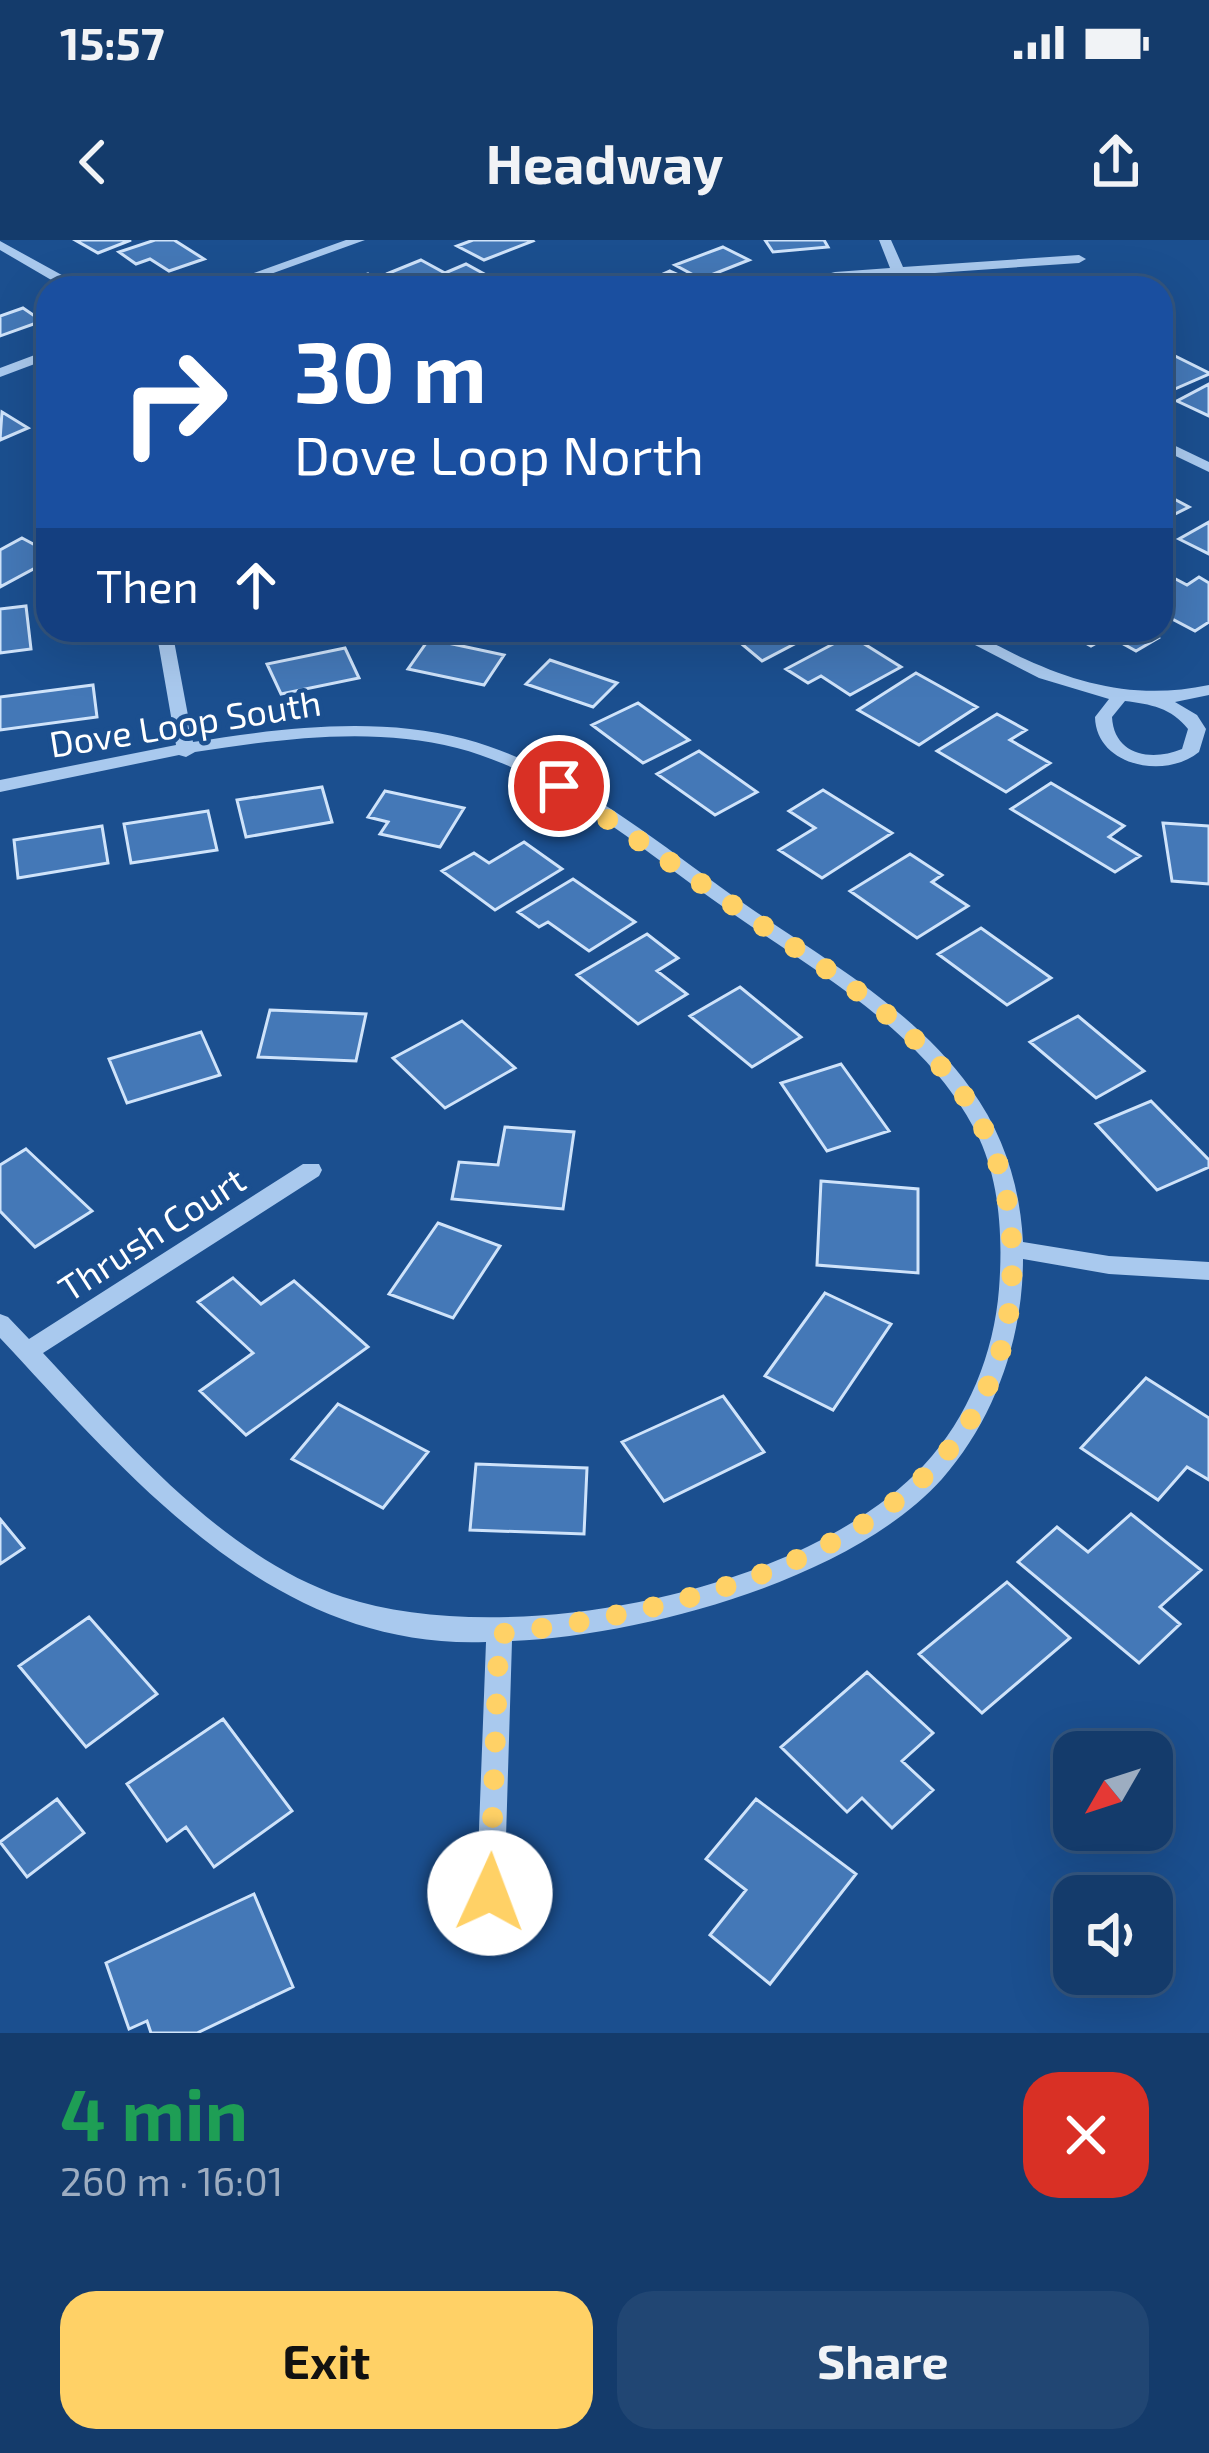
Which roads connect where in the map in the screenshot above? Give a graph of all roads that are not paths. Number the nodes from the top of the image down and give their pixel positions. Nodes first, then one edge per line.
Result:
1 (358, 240) edge
2 (885, 240) edge
3 (0, 245) edge
4 (1079, 259) dead end
5 (896, 274) junction
6 (54, 276) edge
7 (254, 276) edge
8 (835, 276) edge
9 (36, 359) edge
10 (0, 373) edge
11 (1173, 448) edge
12 (1209, 468) edge
13 (166, 642) edge
14 (979, 642) edge
15 (1209, 690) edge
16 (1119, 697) junction
17 (1153, 697) junction
18 (186, 752) junction
19 (0, 786) edge
20 (310, 1170) dead end
21 (1013, 1249) junction
22 (1209, 1271) edge
23 (0, 1323) edge
24 (27, 1352) junction
25 (499, 1634) junction
26 (489, 1936) dead end

1 - 7 street
2 - 5 street
3 - 6 street
4 - 5 street
5 - 8 street
9 - 10 street
11 - 12 street
13 - 18 street
14 - 16 street
15 - 17 street
16 - 17 street
16 - 17 street
18 - 19 street, Dove Loop South
18 - 21 street, Dove Loop South
20 - 24 street, Thrush Court
21 - 22 street
21 - 25 street, Dove Loop South
23 - 24 street, Dove Loop South
24 - 25 street, Dove Loop South
25 - 26 street

